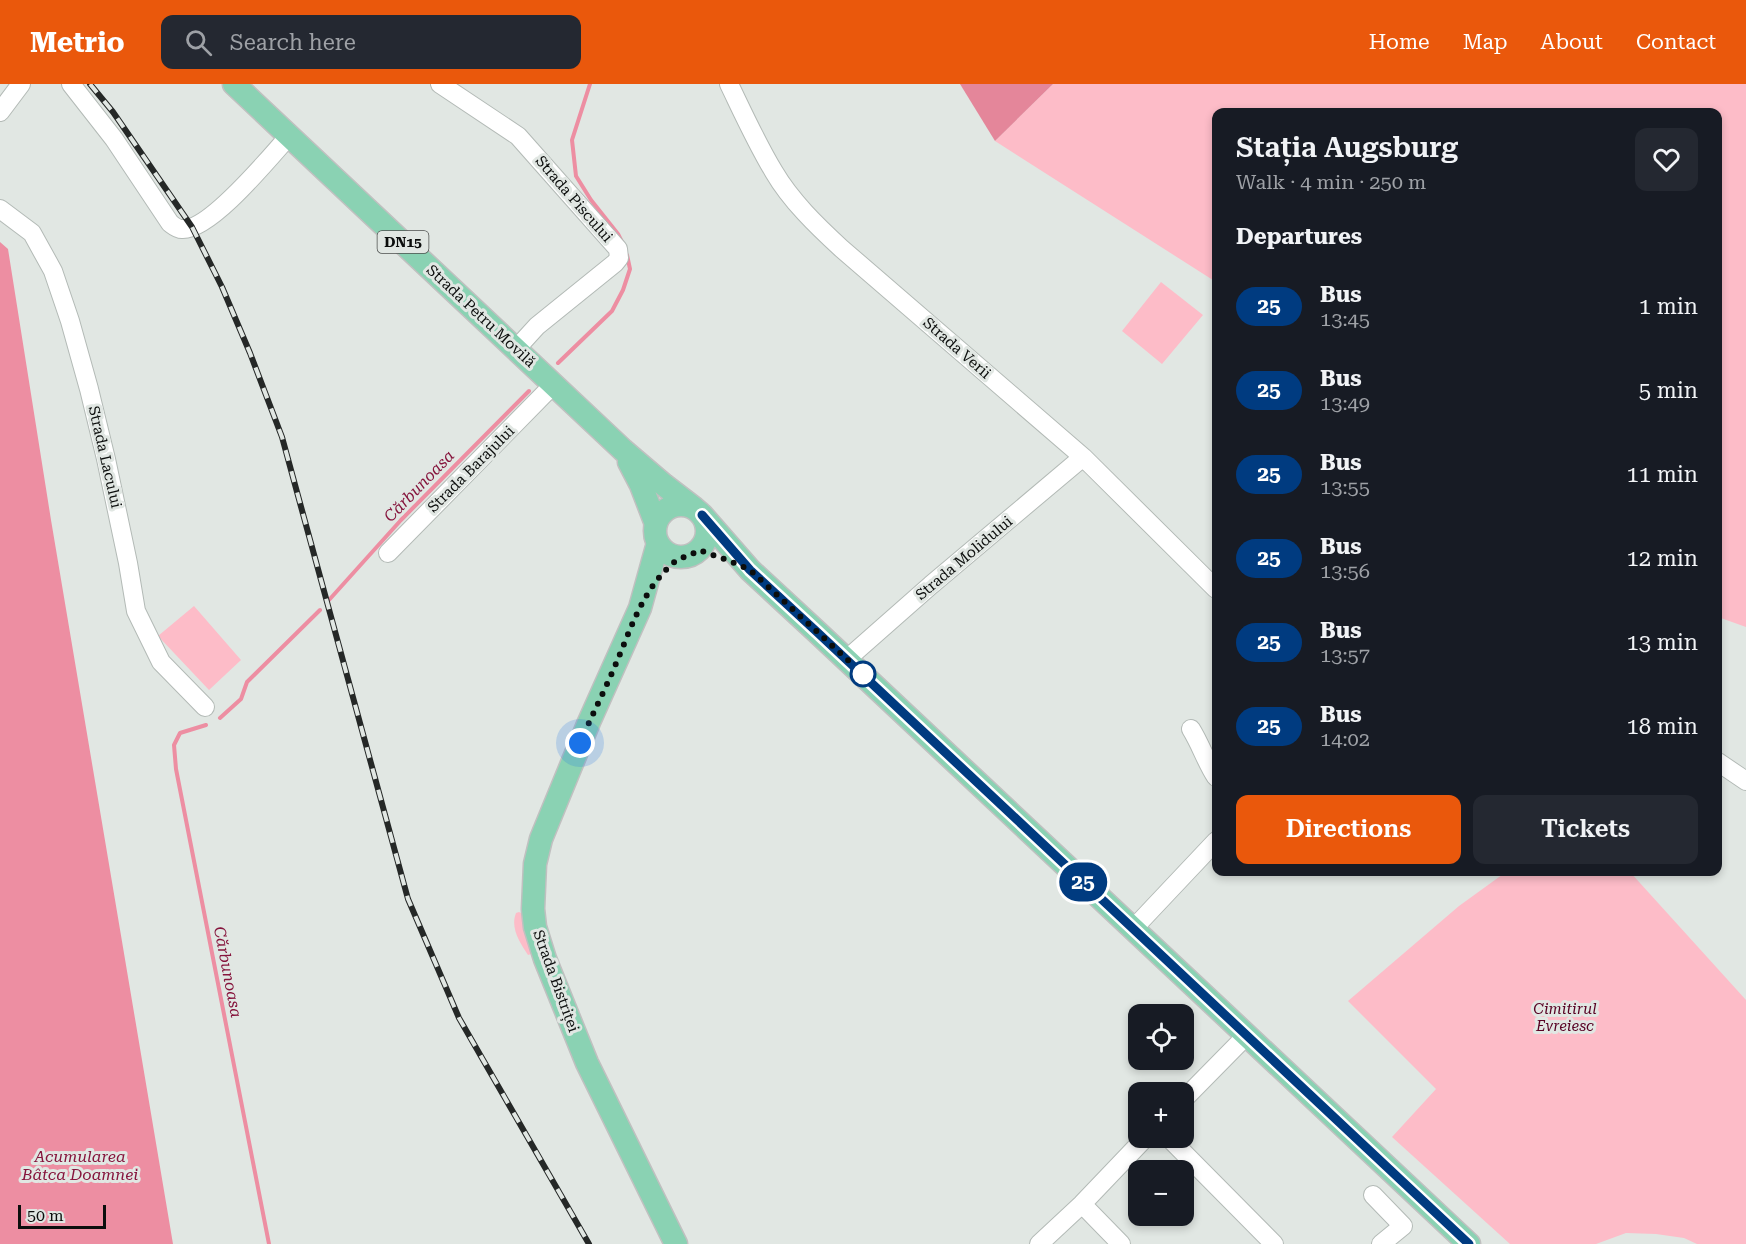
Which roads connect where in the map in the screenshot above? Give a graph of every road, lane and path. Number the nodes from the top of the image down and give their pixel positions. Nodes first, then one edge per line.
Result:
1 (21, 84) edge
2 (71, 84) edge
3 (234, 84) edge
4 (440, 84) edge
5 (729, 84) edge
6 (0, 112) edge
7 (289, 136) junction
8 (0, 210) edge
9 (516, 349) junction
10 (554, 384) junction
11 (623, 450) junction
12 (1083, 457) junction
13 (698, 512) junction
14 (657, 533) junction
15 (388, 553) dead end
16 (690, 553) junction
17 (750, 570) junction
18 (1212, 585) edge
19 (640, 608) junction
20 (847, 659) junction
21 (205, 707) dead end
22 (1191, 729) dead end
23 (1722, 765) edge
24 (1212, 771) edge
25 (1746, 781) edge
26 (1212, 845) edge
27 (1133, 929) junction
28 (1247, 1035) junction
29 (1194, 1089) edge
30 (1135, 1148) edge
31 (1179, 1148) edge
32 (1373, 1195) dead end
33 (1082, 1204) junction
34 (676, 1244) edge
35 (1039, 1244) edge
36 (1121, 1244) edge
37 (1274, 1244) edge
38 (1381, 1244) edge
39 (1469, 1244) edge

1 - 6 street
2 - 7 street
3 - 7 main road, Strada Petru Movilă / DN15
4 - 9 street, Strada Piscului
5 - 12 street, Strada Verii
7 - 9 main road, Strada Petru Movilă / DN15
8 - 21 street, Strada Lacului
9 - 10 main road, Strada Petru Movilă / DN15
10 - 11 main road, Strada Petru Movilă / DN15
10 - 15 street, Strada Barajului
11 - 13 main road, Strada Petru Movilă / DN15
11 - 14 main road, Strada Petru Movilă / DN15
12 - 18 street, Strada Verii
12 - 20 street, Strada Molidului
13 - 14 main road
13 - 16 main road
13 - 17 main road, Strada Petru Movilă / DN15
14 - 16 main road, DN15
14 - 19 main road, Strada Bistriței
16 - 17 main road, Strada Petru Movilă / DN15
16 - 19 main road, Strada Bistriței
17 - 20 main road, Strada Petru Movilă / DN15
19 - 34 main road, Strada Bistriței
20 - 27 main road, Strada Petru Movilă / DN15
22 - 24 street
23 - 25 street
26 - 27 street
27 - 28 main road, Strada Petru Movilă / DN15
28 - 29 street
28 - 39 main road, Strada Petru Movilă / DN15
30 - 33 street
31 - 37 street
32 - 38 street
33 - 35 street
33 - 36 street

